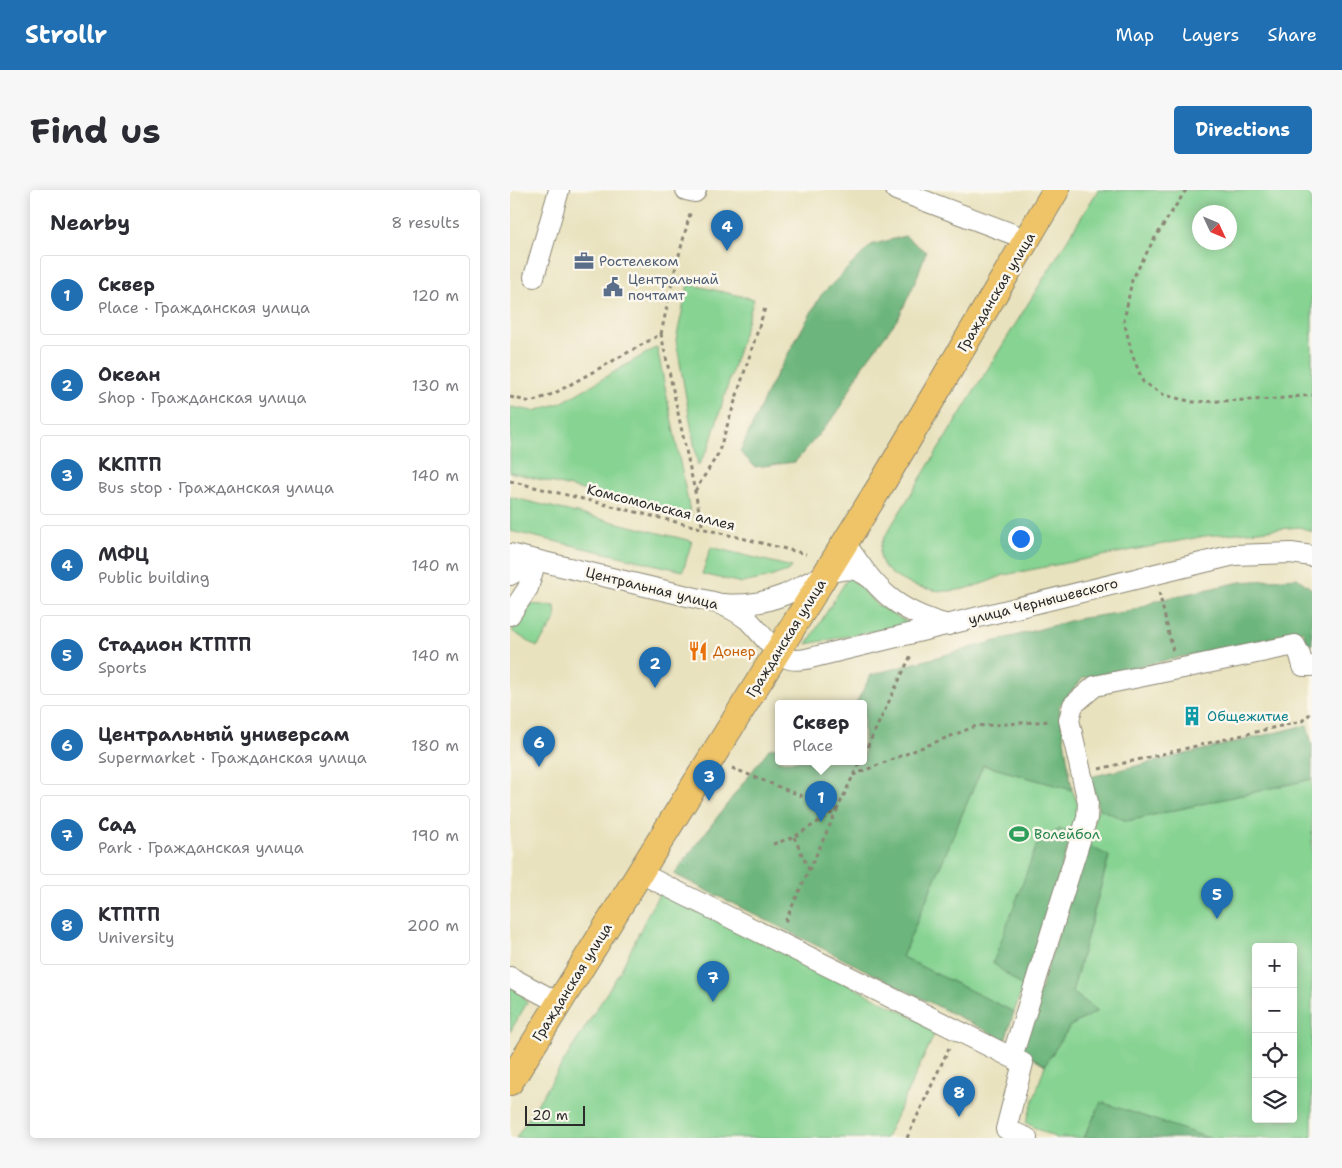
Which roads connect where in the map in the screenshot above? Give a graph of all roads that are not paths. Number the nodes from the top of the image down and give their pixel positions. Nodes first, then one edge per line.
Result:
1 (559, 190) edge
2 (896, 190) edge
3 (1056, 190) edge
4 (1026, 239) junction
5 (534, 277) dead end
6 (845, 543) junction
7 (510, 554) edge
8 (1312, 556) edge
9 (536, 560) junction
10 (510, 575) edge
11 (825, 575) junction
12 (870, 578) junction
13 (782, 596) junction
14 (717, 603) junction
15 (510, 615) edge
16 (798, 618) junction
17 (948, 625) junction
18 (778, 651) junction
19 (806, 659) junction
20 (1312, 666) edge
21 (762, 676) junction
22 (640, 873) junction
23 (510, 977) edge
24 (559, 1003) junction
25 (1012, 1057) junction
26 (510, 1082) edge
27 (1027, 1138) edge

1 - 5 street
2 - 4 street
3 - 4 main road, Гражданская улица
4 - 6 main road, Гражданская улица
6 - 11 main road, Гражданская улица
6 - 12 street
7 - 9 street, Центральная улица
8 - 17 street, улица Чернышевского
9 - 10 street
9 - 14 street, Центральная улица
9 - 15 street
11 - 12 street
11 - 13 street
11 - 16 main road, Гражданская улица
12 - 17 street
13 - 14 street
13 - 16 street
14 - 18 street, Центральная улица
16 - 18 main road, Гражданская улица
17 - 19 street, улица Чернышевского
18 - 19 street, улица Чернышевского
18 - 21 main road, Гражданская улица
19 - 21 street
20 - 25 street
21 - 22 main road, Гражданская улица
22 - 24 main road, Гражданская улица
22 - 25 street
23 - 24 street
24 - 26 main road, Гражданская улица
25 - 27 street

